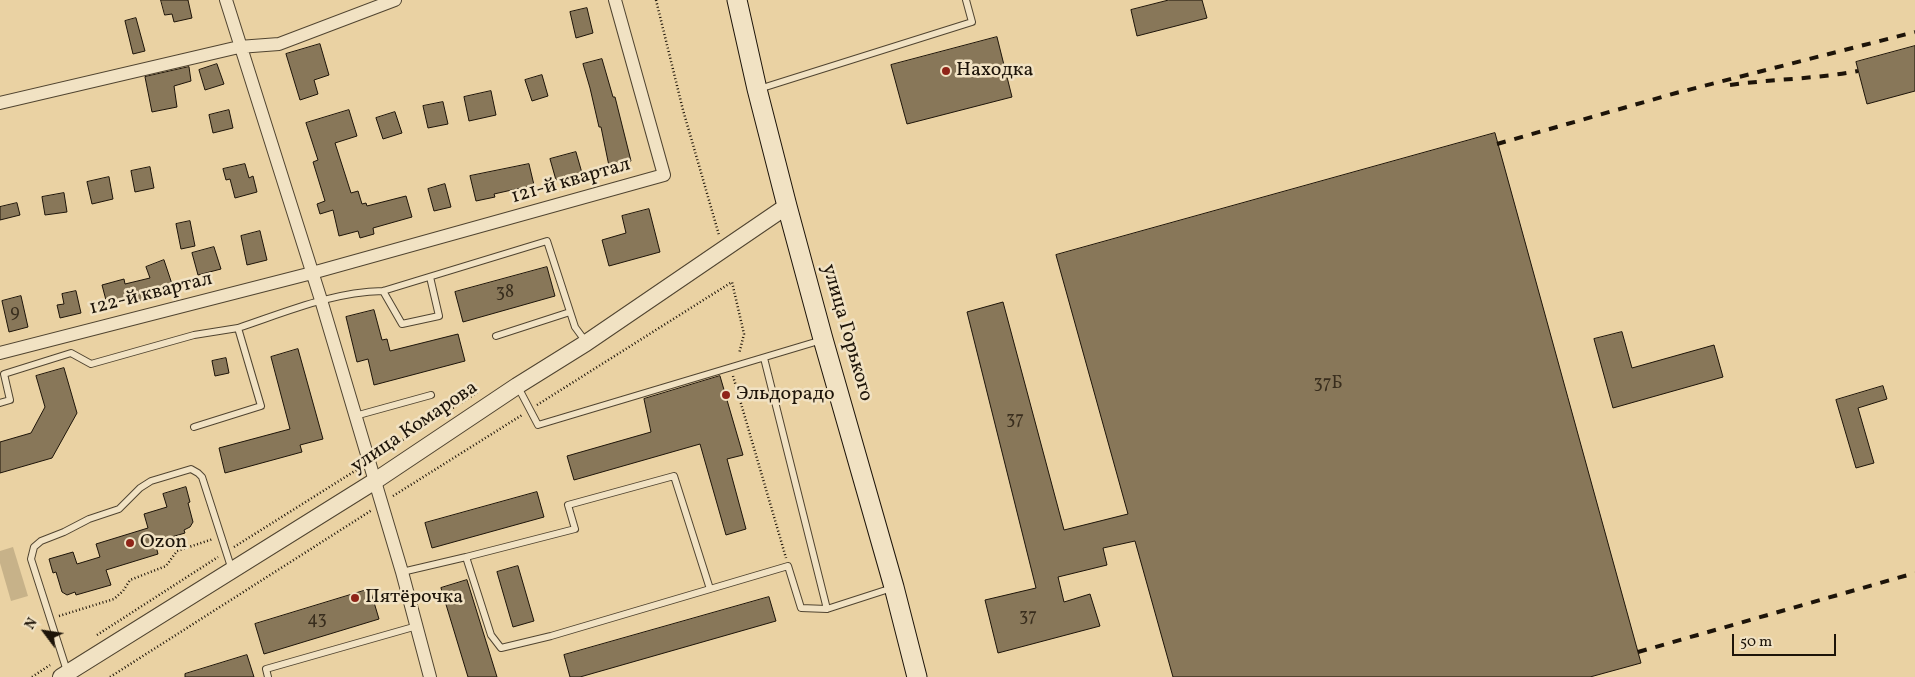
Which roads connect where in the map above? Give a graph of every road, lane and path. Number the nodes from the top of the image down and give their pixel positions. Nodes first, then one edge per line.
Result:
1 (226, 0) edge
2 (395, 0) edge
3 (615, 0) edge
4 (656, 0) edge
5 (737, 0) edge
6 (966, 0) edge
7 (239, 46) junction
8 (757, 89) junction
9 (0, 103) edge
10 (787, 206) junction
11 (720, 234) dead end
12 (312, 273) junction
13 (430, 277) junction
14 (383, 291) junction
15 (321, 300) junction
16 (570, 312) junction
17 (238, 328) junction
18 (496, 336) dead end
19 (823, 339) junction
20 (586, 343) junction
21 (0, 353) edge
22 (764, 358) junction
23 (735, 367) junction
24 (517, 386) junction
25 (431, 394) dead end
26 (0, 403) edge
27 (530, 410) junction
28 (355, 416) junction
29 (194, 427) dead end
30 (375, 481) junction
31 (382, 504) junction
32 (221, 536) junction
33 (466, 557) junction
34 (788, 566) junction
35 (232, 570) junction
36 (402, 572) junction
37 (894, 587) junction
38 (710, 589) junction
39 (827, 609) junction
40 (50, 618) junction
41 (416, 626) junction
42 (66, 676) edge
43 (110, 677) edge
44 (268, 677) edge
45 (430, 677) edge
46 (917, 677) edge

1 - 7 street
2 - 7 street
3 - 12 street, 121-й квартал
4 - 11 path
5 - 8 main road, улица Горького
6 - 8 lane
7 - 9 street
7 - 12 street
8 - 10 main road, улица Горького
10 - 19 main road, улица Горького
10 - 20 street, улица Комарова
12 - 15 street
12 - 21 street, 122-й квартал
13 - 14 lane
13 - 14 lane
13 - 16 lane
14 - 15 lane
15 - 17 lane
15 - 28 street
16 - 18 lane
16 - 20 lane
17 - 26 lane
17 - 29 lane
19 - 22 lane
19 - 37 main road, улица Горького
20 - 24 street, улица Комарова
22 - 23 lane
22 - 39 lane
23 - 27 lane
23 - 27 path
23 - 34 path
24 - 27 lane
24 - 30 street, улица Комарова
25 - 28 lane
27 - 31 path
28 - 30 street
30 - 31 street
30 - 35 street, улица Комарова
31 - 36 street
31 - 43 path
32 - 35 lane
32 - 40 path
32 - 40 lane
33 - 36 lane
33 - 38 lane
33 - 38 lane
34 - 38 lane
34 - 39 lane
35 - 42 street, улица Комарова
36 - 41 street
37 - 39 lane
37 - 46 main road, улица Горького
40 - 42 lane
41 - 44 lane
41 - 45 street

